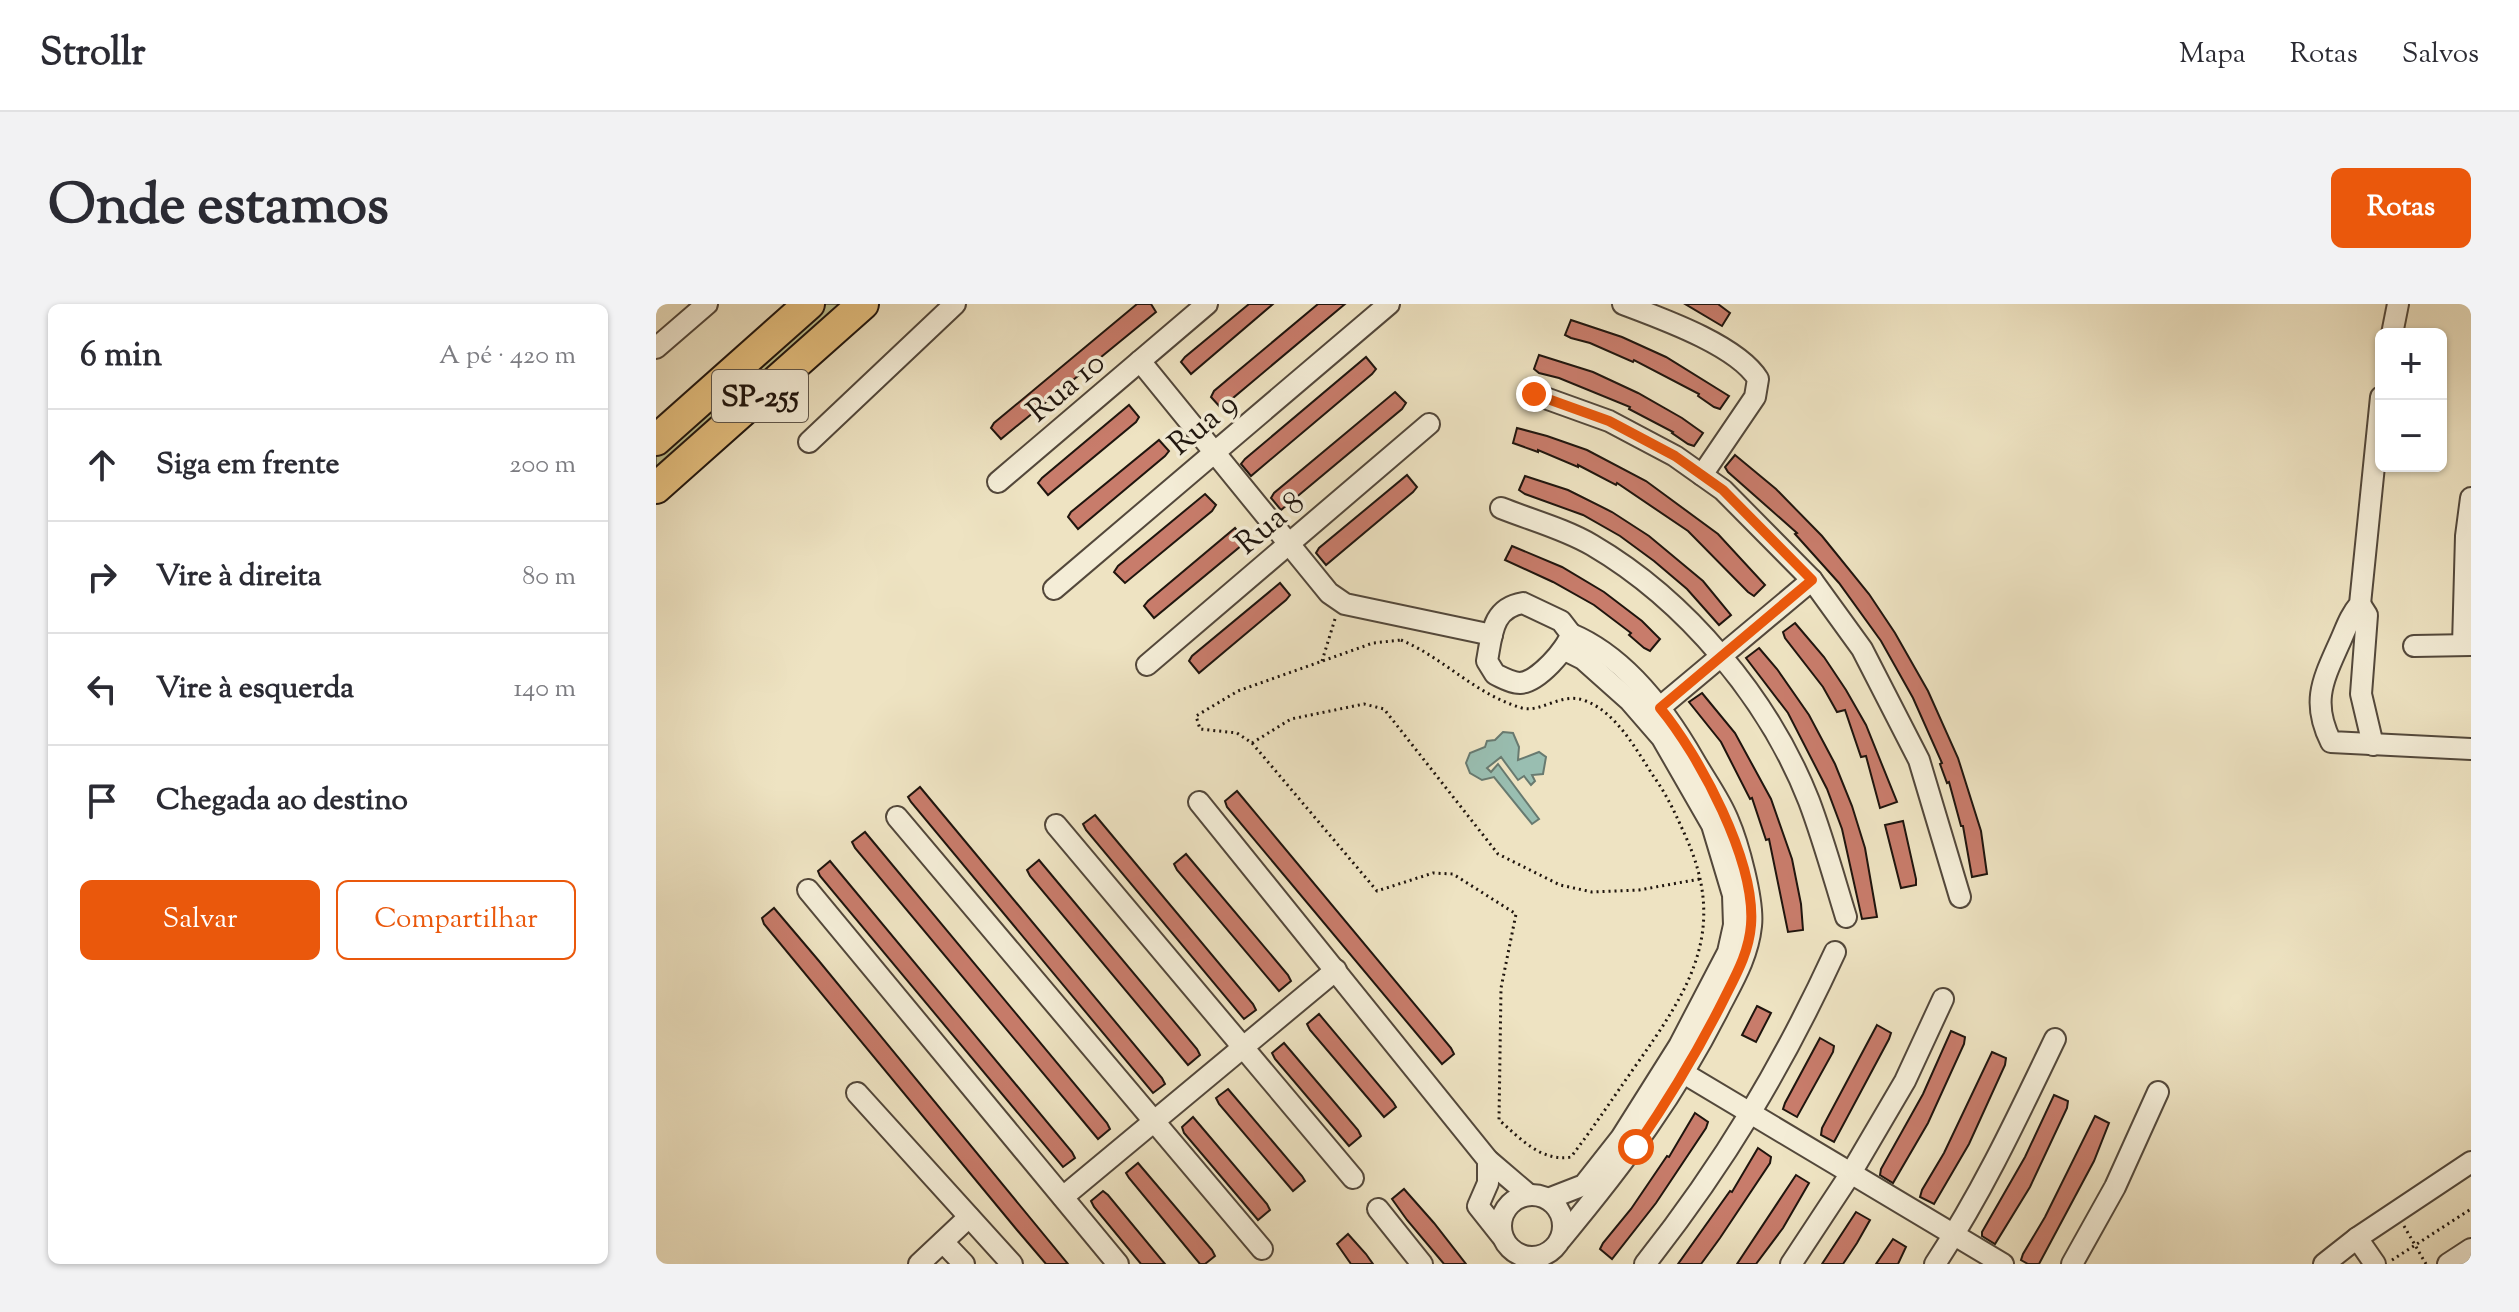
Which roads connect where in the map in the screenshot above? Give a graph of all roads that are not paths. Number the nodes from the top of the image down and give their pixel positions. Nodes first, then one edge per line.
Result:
1 (707, 304) edge
2 (809, 304) edge
3 (863, 304) edge
4 (955, 304) edge
5 (1207, 304) edge
6 (1389, 304) edge
7 (1623, 304) edge
8 (2398, 304) edge
9 (2393, 328) edge
10 (656, 348) edge
11 (1140, 361) junction
12 (1534, 394) dead end
13 (2381, 400) edge
14 (1429, 424) dead end
15 (656, 440) edge
16 (809, 442) dead end
17 (1214, 451) junction
18 (1702, 475) junction
19 (998, 482) dead end
20 (656, 488) edge
21 (2471, 498) edge
22 (1501, 508) dead end
23 (1289, 544) junction
24 (1812, 580) junction
25 (1054, 589) dead end
26 (2360, 604) junction
27 (1492, 635) junction
28 (1568, 642) junction
29 (2467, 645) edge
30 (2414, 646) dead end
31 (1721, 656) junction
32 (2333, 656) junction
33 (1147, 665) dead end
34 (2362, 669) junction
35 (1652, 713) junction
36 (2373, 745) junction
37 (2471, 749) edge
38 (1199, 802) dead end
39 (897, 817) dead end
40 (1056, 825) dead end
41 (808, 890) dead end
42 (1960, 897) dead end
43 (1846, 917) dead end
44 (1835, 952) dead end
45 (1336, 970) junction
46 (1943, 999) dead end
47 (2055, 1039) dead end
48 (1242, 1048) junction
49 (1676, 1069) junction
50 (2158, 1092) dead end
51 (857, 1093) dead end
52 (1751, 1114) junction
53 (1153, 1122) junction
54 (1488, 1160) junction
55 (2471, 1162) edge
56 (1851, 1173) junction
57 (1353, 1178) dead end
58 (1063, 1197) junction
59 (1538, 1197) junction
60 (1378, 1209) dead end
61 (969, 1217) junction
62 (1501, 1235) junction
63 (1954, 1235) junction
64 (2357, 1238) junction
65 (943, 1242) junction
66 (1262, 1249) dead end
67 (2471, 1249) edge
68 (1556, 1251) edge
69 (1525, 1260) edge
70 (919, 1264) edge
71 (964, 1264) edge
72 (1012, 1264) edge
73 (1118, 1264) edge
74 (1422, 1264) edge
75 (1645, 1264) edge
76 (1791, 1264) edge
77 (1935, 1264) edge
78 (2003, 1264) edge
79 (2072, 1264) edge
80 (2324, 1264) edge
81 (2375, 1264) edge
82 (2448, 1264) edge

1 - 10 street
2 - 15 highway, SP-255
3 - 20 highway, SP-255
4 - 16 street
5 - 11 street, Rua 10
6 - 17 street, Rua 9
7 - 18 street
8 - 9 street
11 - 17 street
11 - 19 street, Rua 10
12 - 18 street
13 - 26 street
14 - 23 street, Rua 8
17 - 23 street
17 - 25 street, Rua 9
18 - 24 street
21 - 29 street
22 - 31 street
23 - 27 street
23 - 33 street, Rua 8
24 - 31 street
24 - 42 street
26 - 32 street
26 - 34 street
27 - 28 street
27 - 28 street
28 - 35 street
29 - 30 street
31 - 35 street
31 - 43 street
32 - 34 street
32 - 36 street
34 - 36 street
35 - 49 street
36 - 37 street
38 - 45 street
39 - 53 street
40 - 48 street
41 - 58 street
44 - 52 street
45 - 48 street
45 - 54 street
46 - 56 street
47 - 63 street
48 - 53 street
48 - 57 street
49 - 52 street
49 - 59 street
49 - 68 street
50 - 79 street
51 - 61 street
52 - 56 street
52 - 75 street
53 - 58 street
53 - 66 street
54 - 59 street
54 - 62 street
55 - 64 street
56 - 63 street
56 - 76 street
58 - 73 street
59 - 62 street
59 - 68 street
60 - 74 street
61 - 65 street
61 - 72 street
62 - 69 street
63 - 77 street
63 - 78 street
64 - 80 street
64 - 81 street
65 - 70 street
65 - 71 street
67 - 82 street
68 - 69 street

